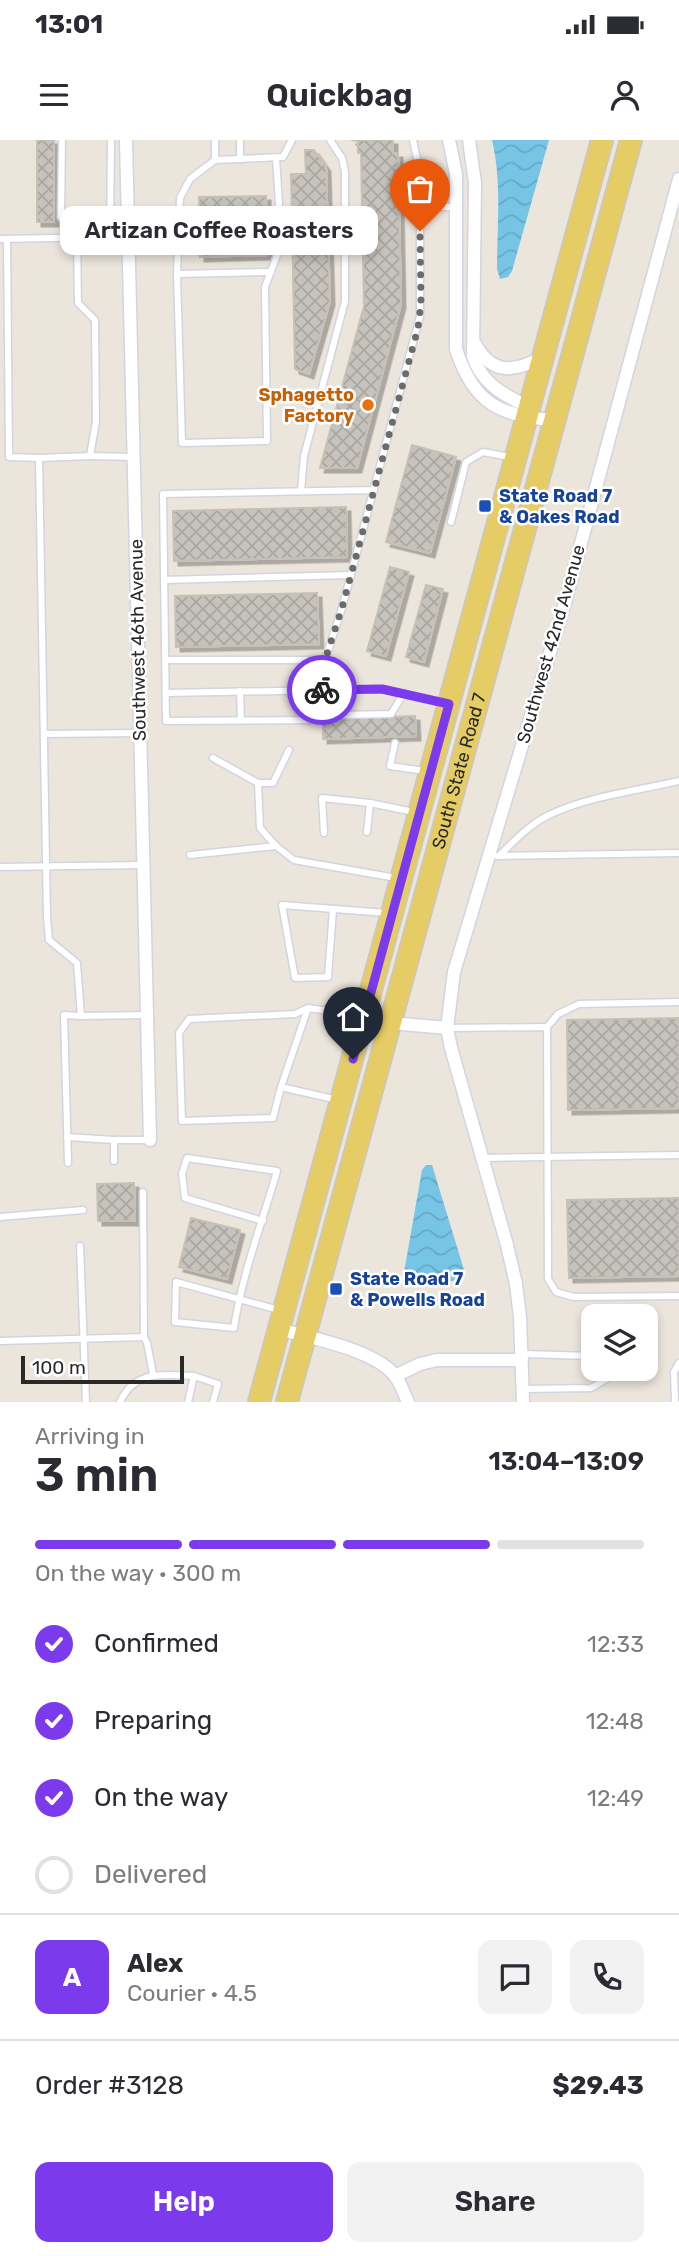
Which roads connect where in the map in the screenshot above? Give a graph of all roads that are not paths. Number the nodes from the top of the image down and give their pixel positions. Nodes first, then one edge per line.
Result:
1 (62, 140) edge
2 (111, 140) edge
3 (126, 140) edge
4 (215, 140) edge
5 (240, 140) edge
6 (292, 140) edge
7 (330, 140) edge
8 (413, 140) edge
9 (449, 140) edge
10 (469, 140) edge
11 (603, 140) edge
12 (631, 140) edge
13 (276, 158) junction
14 (240, 159) junction
15 (215, 160) junction
16 (679, 179) edge
17 (420, 207) junction
18 (456, 207) junction
19 (474, 232) junction
20 (110, 237) junction
21 (129, 237) junction
22 (4, 239) edge
23 (77, 239) junction
24 (271, 272) junction
25 (177, 274) junction
26 (472, 338) junction
27 (543, 357) junction
28 (528, 413) junction
29 (555, 420) junction
30 (90, 456) junction
31 (0, 457) edge
32 (9, 457) junction
33 (134, 457) junction
34 (39, 458) junction
35 (516, 458) junction
36 (373, 490) junction
37 (301, 491) junction
38 (451, 522) dead end
39 (351, 575) junction
40 (164, 580) junction
41 (166, 660) junction
42 (325, 660) junction
43 (321, 690) junction
44 (240, 691) junction
45 (167, 693) junction
46 (404, 693) junction
47 (449, 704) junction
48 (318, 713) junction
49 (241, 720) junction
50 (141, 733) junction
51 (44, 734) junction
52 (395, 743) dead end
53 (289, 750) dead end
54 (465, 751) junction
55 (213, 758) dead end
56 (430, 772) junction
57 (679, 781) edge
58 (258, 783) junction
59 (370, 803) junction
60 (419, 813) junction
61 (324, 832) dead end
62 (367, 832) dead end
63 (276, 846) junction
64 (679, 853) edge
65 (190, 855) dead end
66 (494, 856) junction
67 (144, 865) junction
68 (46, 866) junction
69 (0, 867) edge
70 (402, 878) junction
71 (333, 909) junction
72 (392, 914) junction
73 (679, 1002) edge
74 (308, 1008) junction
75 (148, 1015) junction
76 (80, 1016) junction
77 (364, 1016) junction
78 (391, 1023) junction
79 (547, 1027) junction
80 (447, 1028) junction
81 (281, 1087) junction
82 (341, 1101) junction
83 (67, 1137) junction
84 (114, 1140) junction
85 (150, 1140) joint
86 (679, 1155) edge
87 (548, 1156) junction
88 (482, 1158) junction
89 (114, 1161) dead end
90 (68, 1163) dead end
91 (143, 1192) dead end
92 (83, 1210) dead end
93 (0, 1217) edge
94 (262, 1221) junction
95 (80, 1246) dead end
96 (679, 1296) edge
97 (238, 1299) junction
98 (281, 1320) junction
99 (144, 1336) junction
100 (305, 1337) junction
101 (85, 1338) junction
102 (0, 1341) edge
103 (581, 1356) edge
104 (522, 1357) junction
105 (679, 1363) edge
106 (153, 1374) junction
107 (194, 1376) junction
108 (395, 1376) junction
109 (603, 1381) edge
110 (523, 1395) edge
111 (86, 1402) edge
112 (120, 1402) edge
113 (188, 1402) edge
114 (213, 1402) edge
115 (259, 1402) edge
116 (287, 1402) edge
117 (408, 1402) edge
118 (675, 1402) edge

1 - 23 lane
2 - 20 lane
3 - 21 street, Southwest 46th Avenue
4 - 15 lane
5 - 14 lane
6 - 13 lane
7 - 37 lane
8 - 17 lane
9 - 18 street
10 - 19 street
11 - 27 main road, South State Road 7
12 - 29 main road, South State Road 7
13 - 14 lane
13 - 24 lane
14 - 15 lane
15 - 25 lane
16 - 66 street, Southwest 42nd Avenue
17 - 18 lane
17 - 36 lane
18 - 19 street
18 - 28 street
19 - 26 street
20 - 21 lane
20 - 23 lane
21 - 33 street, Southwest 46th Avenue
22 - 23 lane
22 - 32 lane
23 - 30 lane
24 - 25 lane
24 - 25 lane
26 - 27 street
26 - 28 street
27 - 28 main road, South State Road 7
28 - 29 street
28 - 35 main road, South State Road 7
29 - 54 main road, South State Road 7
30 - 33 lane
30 - 34 lane
31 - 32 lane
32 - 34 lane
33 - 50 street, Southwest 46th Avenue
34 - 51 lane
35 - 38 lane
35 - 47 main road, South State Road 7
36 - 37 lane
36 - 39 lane
37 - 40 lane
39 - 40 lane
39 - 42 lane
40 - 41 lane
41 - 42 lane
41 - 45 lane
42 - 43 lane
43 - 44 lane
43 - 46 lane
43 - 48 lane
44 - 45 lane
44 - 49 lane
45 - 49 lane
46 - 47 lane
46 - 48 lane
47 - 54 main road
47 - 56 main road, South State Road 7
48 - 49 lane
50 - 51 lane
50 - 67 street, Southwest 46th Avenue
51 - 68 lane
52 - 56 lane
53 - 58 lane
54 - 78 main road, South State Road 7
55 - 58 lane
56 - 60 main road, South State Road 7
57 - 66 lane
58 - 63 lane
59 - 60 lane
59 - 61 lane
59 - 62 lane
60 - 70 main road, South State Road 7
63 - 65 lane
63 - 70 lane
64 - 66 lane
66 - 80 street, Southwest 42nd Avenue
67 - 68 lane
67 - 75 street, Southwest 46th Avenue
68 - 69 lane
68 - 76 lane
70 - 72 main road, South State Road 7
71 - 71 lane
71 - 72 lane
72 - 77 main road, South State Road 7
73 - 79 lane
74 - 77 lane
74 - 81 lane
74 - 81 lane
75 - 76 lane
75 - 85 street, Southwest 46th Avenue
76 - 83 lane
77 - 78 street
77 - 82 main road, South State Road 7
78 - 80 street
78 - 100 main road, South State Road 7
79 - 80 lane
79 - 87 lane
80 - 88 street
81 - 82 lane
82 - 98 main road, South State Road 7
83 - 84 lane
83 - 90 lane
84 - 85 lane
84 - 89 lane
86 - 87 lane
87 - 88 lane
87 - 96 lane
88 - 104 street
91 - 99 lane
92 - 93 lane
94 - 94 lane
94 - 97 lane
95 - 101 lane
97 - 97 lane
97 - 98 lane
98 - 100 street
98 - 115 main road, South State Road 7
99 - 101 lane
99 - 106 lane
100 - 108 street
100 - 116 main road, South State Road 7
101 - 102 lane
101 - 111 lane
103 - 104 lane
104 - 108 street
104 - 110 street
105 - 118 lane
106 - 107 lane
106 - 112 lane
107 - 113 lane
107 - 114 lane
108 - 117 street
109 - 110 lane

